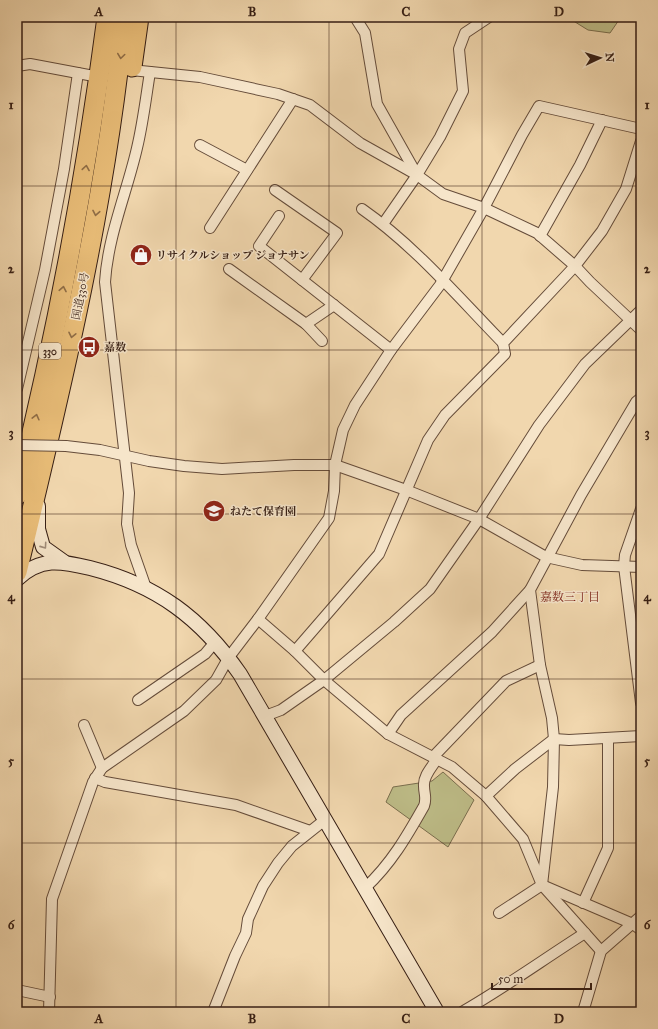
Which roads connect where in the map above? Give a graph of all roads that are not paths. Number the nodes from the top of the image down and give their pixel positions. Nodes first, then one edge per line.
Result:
1 (107, 17) edge
2 (124, 17) edge
3 (139, 17) edge
4 (355, 17) edge
5 (489, 17) edge
6 (17, 66) edge
7 (131, 70) junction
8 (150, 72) junction
9 (78, 73) junction
10 (99, 77) junction
11 (294, 99) junction
12 (602, 120) junction
13 (641, 129) edge
14 (641, 141) edge
15 (200, 145) dead end
16 (107, 147) junction
17 (247, 170) junction
18 (417, 175) junction
19 (275, 190) dead end
20 (484, 208) junction
21 (362, 209) dead end
22 (279, 216) dead end
23 (383, 224) junction
24 (210, 228) dead end
25 (540, 236) junction
26 (575, 266) junction
27 (229, 269) dead end
28 (302, 280) junction
29 (442, 280) junction
30 (334, 305) junction
31 (641, 310) edge
32 (630, 320) junction
33 (306, 324) junction
34 (641, 330) edge
35 (322, 341) dead end
36 (502, 343) junction
37 (391, 350) junction
38 (17, 390) edge
39 (641, 398) edge
40 (17, 445) edge
41 (125, 455) junction
42 (335, 465) junction
43 (42, 467) junction
44 (406, 490) junction
45 (17, 495) edge
46 (641, 509) edge
47 (479, 519) junction
48 (546, 557) junction
49 (64, 562) junction
50 (624, 566) junction
51 (641, 567) edge
52 (17, 572) edge
53 (17, 579) edge
54 (146, 588) junction
55 (530, 590) junction
56 (258, 619) junction
57 (216, 641) junction
58 (295, 651) junction
59 (229, 657) junction
60 (540, 665) junction
61 (324, 680) junction
62 (138, 700) dead end
63 (641, 703) edge
64 (265, 716) junction
65 (84, 725) dead end
66 (388, 734) junction
67 (641, 736) edge
68 (554, 738) junction
69 (608, 738) junction
70 (435, 758) junction
71 (102, 768) junction
72 (95, 778) junction
73 (486, 796) junction
74 (326, 819) junction
75 (310, 831) junction
76 (542, 885) junction
77 (365, 888) junction
78 (583, 903) junction
79 (499, 913) dead end
80 (641, 916) edge
81 (637, 927) edge
82 (585, 933) junction
83 (601, 951) junction
84 (17, 990) edge
85 (50, 997) junction
86 (49, 1012) edge
87 (214, 1012) edge
88 (437, 1012) edge
89 (462, 1012) edge
90 (583, 1012) edge

1 - 10 highway, 国道330号 / 330
2 -> 16 highway, 国道330号 / 330
3 - 7 highway
4 - 18 street
5 - 18 street
6 - 9 street
7 - 8 street
7 - 16 highway
8 - 11 street
8 - 41 street
9 - 10 street
9 - 38 street
45 -> 10 highway, 国道330号 / 330
11 - 17 street
11 - 18 street
12 - 13 street
12 - 20 street
12 - 25 street
14 - 26 street
15 - 17 street
16 -> 43 highway, 国道330号 / 330
17 - 24 street
18 - 20 street
18 - 23 street
19 - 28 street
20 - 25 street
20 - 29 street
21 - 23 street
22 - 28 street
23 - 29 street
25 - 26 street
26 - 32 street
26 - 36 street
27 - 33 street
28 - 30 street
29 - 36 street
29 - 37 street
30 - 33 street
30 - 37 street
31 - 32 street
32 - 34 street
32 - 47 street
33 - 35 street
36 - 44 street
37 - 42 street
39 - 48 street
40 - 41 street, bridge
41 - 42 street
41 - 54 street
42 - 44 street
42 - 56 street
43 -> 49 street
43 - 52 highway, 国道330号 / 330
44 - 47 street
44 - 58 street
46 - 50 street
47 - 48 street
47 - 61 street
48 - 50 street
48 - 55 street
49 - 53 street
49 - 54 street
50 - 51 street
50 - 63 street
54 - 57 street
55 - 60 street
55 - 66 street
56 - 58 street
56 - 59 street
57 - 59 street
57 - 62 street
58 - 61 street
59 - 64 street
59 - 71 street
60 - 68 street
60 - 70 street
61 - 64 street
61 - 66 street
64 - 74 street
65 - 71 street
66 - 70 street
67 - 69 street
68 - 69 street
68 - 73 street
68 - 76 street
69 - 78 street
70 - 73 street
70 - 77 street
71 - 72 street
72 - 75 street
72 - 85 street
73 - 76 street
74 - 75 street
74 - 77 street
75 - 87 street
76 - 78 street
76 - 79 street
76 - 82 street
77 - 88 street
78 - 81 street
80 - 81 street
81 - 83 street
82 - 83 street
82 - 89 street
83 - 90 street
84 - 85 street
85 - 86 street

